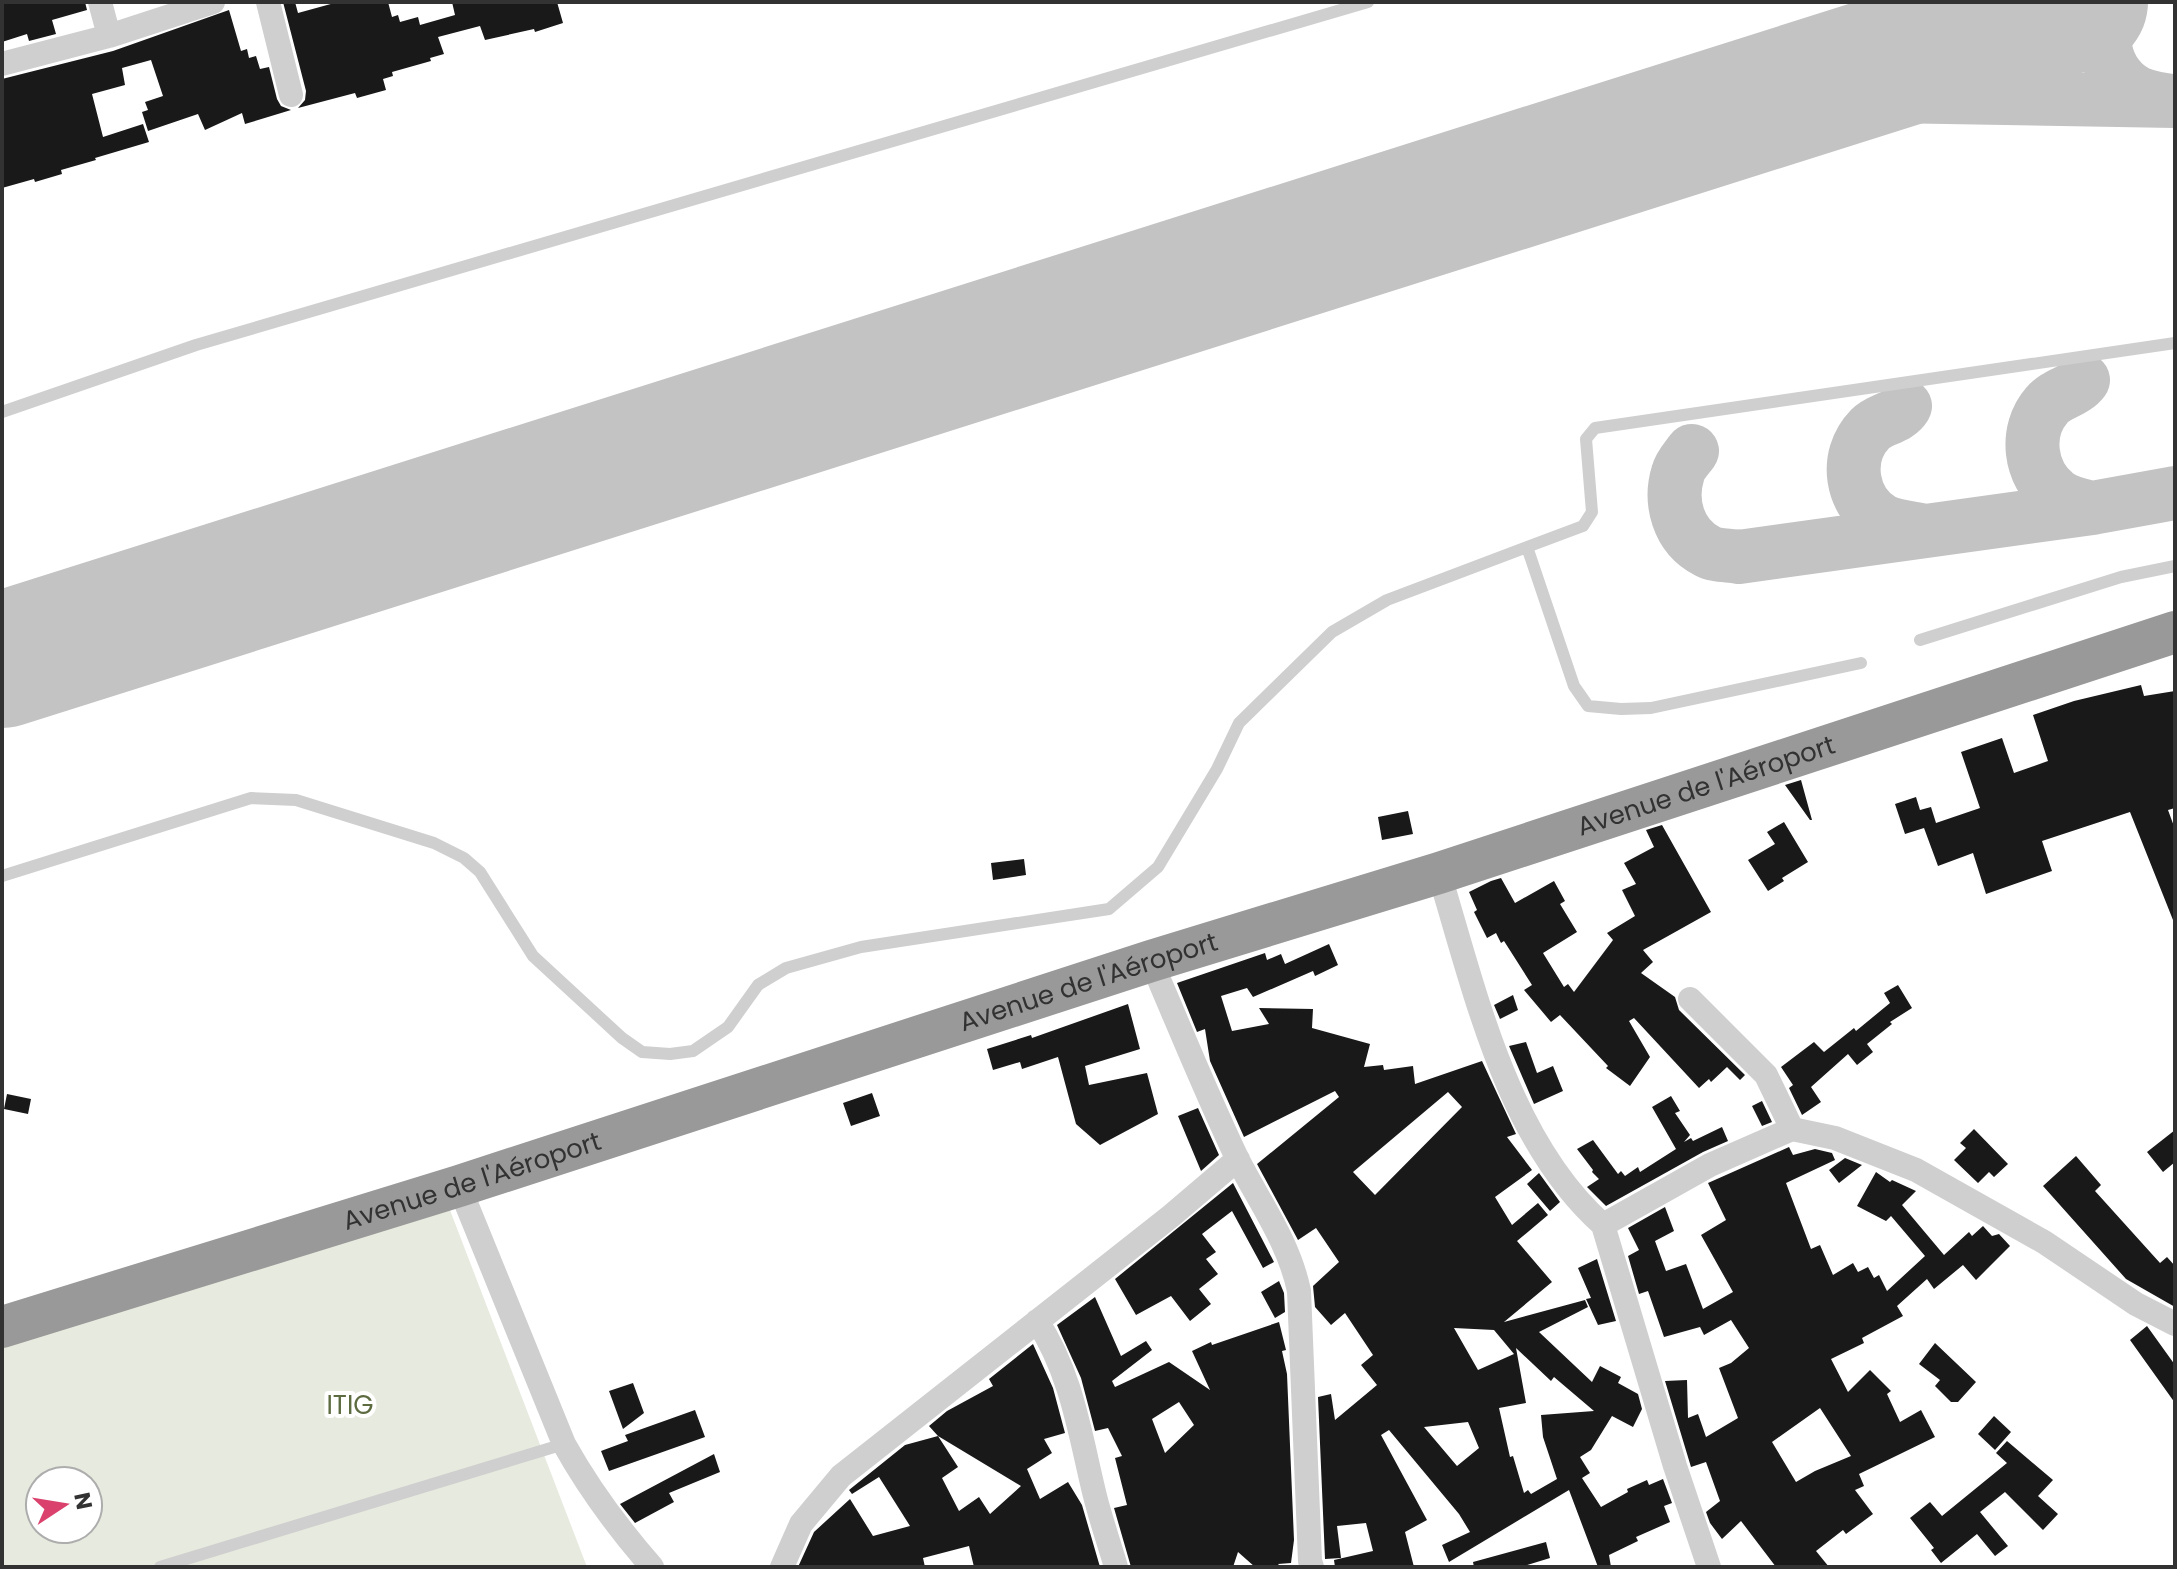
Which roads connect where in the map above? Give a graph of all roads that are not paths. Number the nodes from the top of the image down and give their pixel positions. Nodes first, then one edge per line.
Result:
1 (100, 2) edge
2 (213, 2) edge
3 (268, 2) edge
4 (1368, 2) edge
5 (109, 36) junction
6 (2, 64) edge
7 (291, 95) dead end
8 (2175, 343) edge
9 (2, 412) edge
10 (1527, 547) junction
11 (2175, 566) edge
12 (2175, 632) edge
13 (1920, 640) dead end
14 (1861, 663) dead end
15 (1439, 873) junction
16 (2, 876) edge
17 (1151, 961) junction
18 (1690, 999) dead end
19 (1792, 1129) junction
20 (1238, 1159) junction
21 (459, 1186) junction
22 (1603, 1225) junction
23 (1037, 1321) junction
24 (2175, 1324) edge
25 (2, 1327) edge
26 (564, 1444) junction
27 (1309, 1565) edge
28 (160, 1567) edge
29 (652, 1567) edge
30 (782, 1567) edge
31 (1116, 1567) edge
32 (1709, 1567) edge

1 - 5 street
2 - 5 street
3 - 7 street
4 - 9 lane
5 - 6 street
8 - 10 lane
10 - 14 lane
10 - 16 lane
11 - 13 lane
12 - 15 highway, Avenue de l'Aéroport
15 - 17 highway, Avenue de l'Aéroport
15 - 22 street
17 - 20 street
17 - 21 highway, Avenue de l'Aéroport
18 - 19 street
19 - 22 street
19 - 24 street
20 - 23 street
20 - 27 street
21 - 25 highway, Avenue de l'Aéroport
21 - 26 street
22 - 32 street
23 - 30 street
23 - 31 street
26 - 28 lane
26 - 29 street

